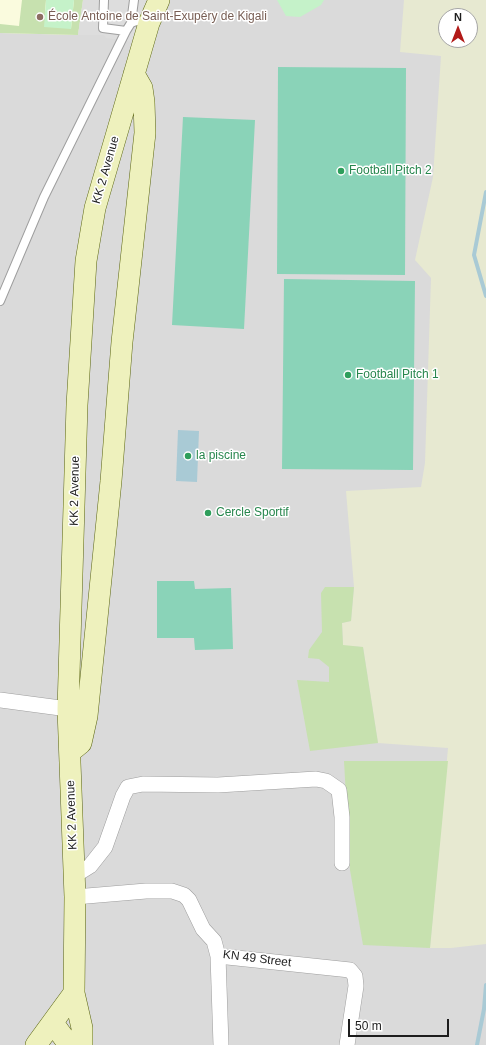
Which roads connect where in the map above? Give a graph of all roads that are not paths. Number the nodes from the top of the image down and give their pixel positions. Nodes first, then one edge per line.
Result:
1 (104, 0) edge
2 (134, 0) edge
3 (159, 0) edge
4 (140, 23) junction
5 (126, 31) junction
6 (134, 74) junction
7 (0, 301) edge
8 (0, 700) edge
9 (68, 709) junction
10 (70, 752) junction
11 (342, 863) dead end
12 (74, 876) junction
13 (75, 897) junction
14 (218, 956) junction
15 (74, 993) junction
16 (53, 1023) junction
17 (36, 1045) edge
18 (69, 1045) edge
19 (82, 1045) edge
20 (221, 1045) edge
21 (347, 1045) edge

1 - 5 lane
2 - 4 lane
3 - 4 main road, KK 2 Avenue
4 - 5 lane
4 - 6 main road, KK 2 Avenue
5 - 7 lane
6 - 9 main road, KK 2 Avenue
6 - 10 main road
8 - 9 street
9 - 10 main road, KK 2 Avenue
10 - 12 main road, KK 2 Avenue
11 - 12 street
12 - 13 main road, KK 2 Avenue
13 - 14 street, KN 49 Street
13 - 15 main road, KK 2 Avenue
14 - 20 street
14 - 21 street, KN 49 Street
15 - 16 main road
15 - 19 main road, KK 2 Avenue
16 - 17 main road
16 - 18 main road

